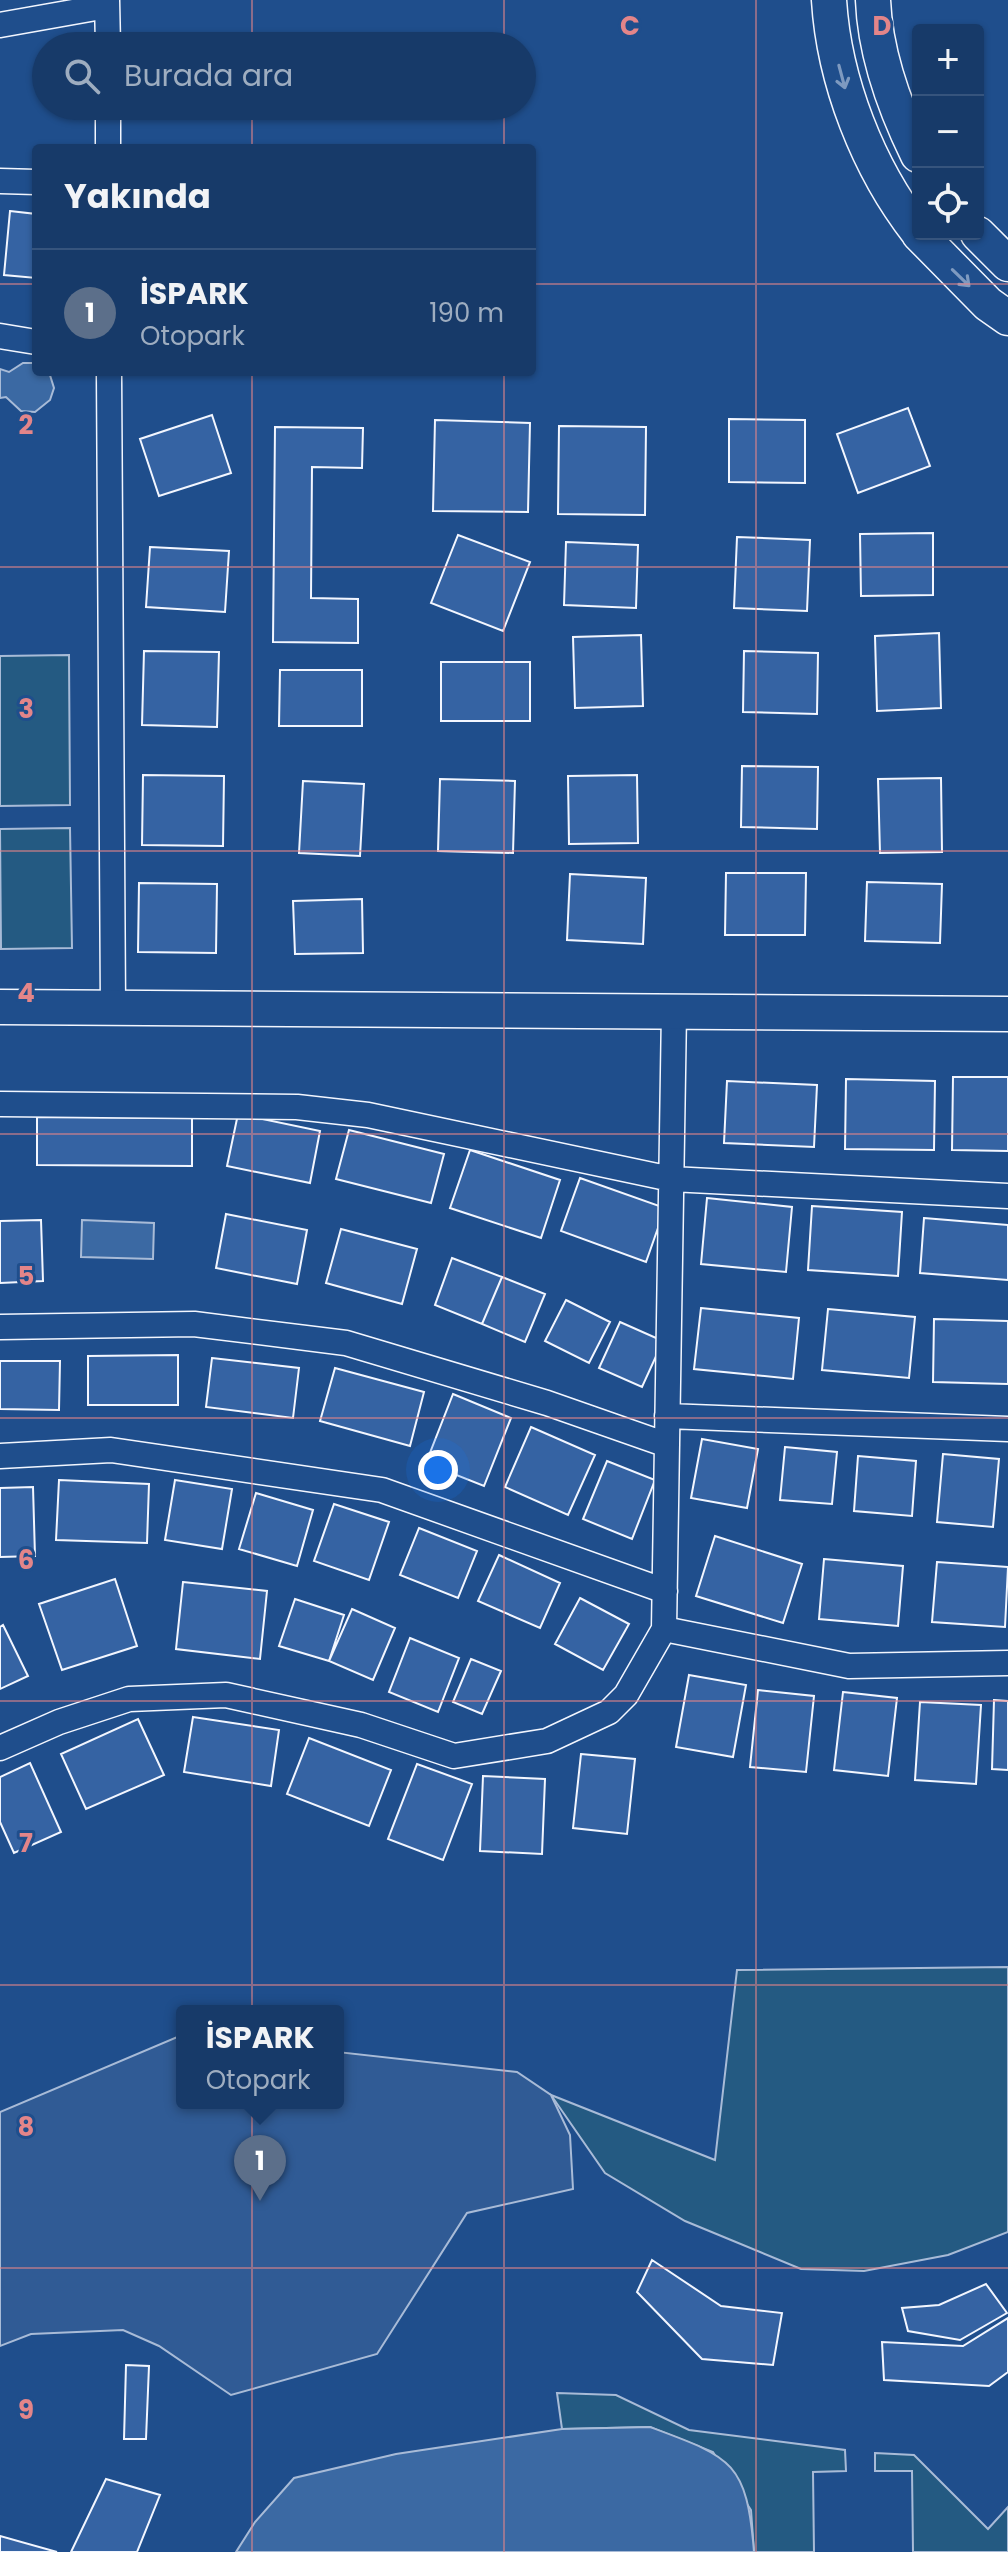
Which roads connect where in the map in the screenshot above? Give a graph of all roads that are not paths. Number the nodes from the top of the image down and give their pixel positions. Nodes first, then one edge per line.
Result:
1 (829, 0) edge
2 (873, 0) edge
3 (107, 3) edge
4 (0, 25) edge
5 (108, 32) edge
6 (108, 120) edge
7 (912, 143) edge
8 (108, 144) edge
9 (0, 181) edge
10 (32, 182) edge
11 (912, 222) edge
12 (926, 240) edge
13 (984, 240) edge
14 (1008, 264) edge
15 (1008, 318) edge
16 (0, 336) edge
17 (32, 341) edge
18 (109, 376) edge
19 (0, 1007) edge
20 (113, 1008) junction
21 (674, 1011) junction
22 (1008, 1014) edge
23 (0, 1104) edge
24 (671, 1179) junction
25 (1008, 1196) edge
26 (0, 1327) edge
27 (667, 1416) junction
28 (1008, 1429) edge
29 (667, 1445) junction
30 (0, 1456) edge
31 (665, 1591) junction
32 (664, 1629) junction
33 (1008, 1663) edge
34 (0, 1748) edge

1 -> 11 street
2 - 7 street
3 - 4 street
3 - 5 street
6 - 8 street
9 - 10 street
12 -> 15 street
13 - 14 street
16 - 17 street
18 - 20 street
19 - 20 street
20 - 21 street
21 - 22 street
21 - 24 street
23 - 24 street
24 - 25 street
24 - 27 street
26 - 29 street
27 - 28 street
27 - 29 street
29 - 31 street
30 - 31 street
31 - 32 street
32 - 33 street
32 - 34 street

